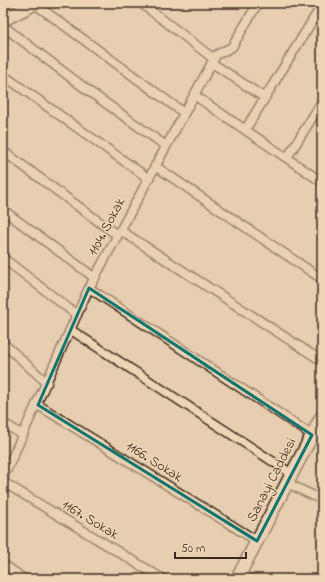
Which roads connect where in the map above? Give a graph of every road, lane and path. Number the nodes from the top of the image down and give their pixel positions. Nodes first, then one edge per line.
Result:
1 (36, 3) edge
2 (141, 3) edge
3 (258, 3) edge
4 (320, 3) edge
5 (3, 20) edge
6 (3, 26) edge
7 (213, 61) junction
8 (3, 75) edge
9 (194, 95) junction
10 (265, 98) junction
11 (322, 102) edge
12 (184, 114) junction
13 (245, 130) junction
14 (166, 146) junction
15 (3, 151) edge
16 (287, 158) junction
17 (155, 166) junction
18 (148, 178) junction
19 (322, 182) edge
20 (3, 210) edge
21 (119, 233) junction
22 (3, 258) edge
23 (95, 278) junction
24 (322, 279) edge
25 (89, 288) junction
26 (77, 316) junction
27 (71, 330) junction
28 (3, 344) edge
29 (322, 361) edge
30 (47, 383) junction
31 (38, 404) junction
32 (321, 418) edge
33 (3, 423) edge
34 (23, 434) junction
35 (312, 435) junction
36 (3, 478) edge
37 (289, 478) junction
38 (3, 482) edge
39 (322, 500) edge
40 (257, 541) junction
41 (3, 564) edge
42 (243, 577) edge
43 (24, 579) edge
44 (163, 579) edge

1 - 5 street
1 - 12 street
2 - 7 street
3 - 7 street, 1104. Sokak
4 - 10 street
6 - 14 street
7 - 9 street, 1104. Sokak
7 - 10 street
8 - 18 street
9 - 12 street, 1104. Sokak
9 - 13 street
10 - 13 street
11 - 16 street
12 - 14 street, 1104. Sokak
13 - 16 street
14 - 17 street, 1104. Sokak
15 - 21 street
16 - 19 street
17 - 18 street, 1104. Sokak
17 - 24 street
18 - 21 street, 1104. Sokak
20 - 23 street
21 - 23 street, 1104. Sokak
21 - 29 street
22 - 26 street
23 - 25 street, 1104. Sokak
25 - 26 street, 1104. Sokak
25 - 35 street
26 - 27 street, 1104. Sokak
27 - 30 street, 1104. Sokak
27 - 37 street
28 - 30 street
30 - 31 street, 1104. Sokak
31 - 34 street, 1104. Sokak
31 - 40 street, 1166. Sokak
32 - 35 street, Sanayi Caddesi
33 - 34 street
34 - 36 street, 1104. Sokak
35 - 37 street, Sanayi Caddesi
37 - 39 street
37 - 40 street, Sanayi Caddesi
38 - 44 street, 1167. Sokak
40 - 42 street, Sanayi Caddesi
41 - 43 street

